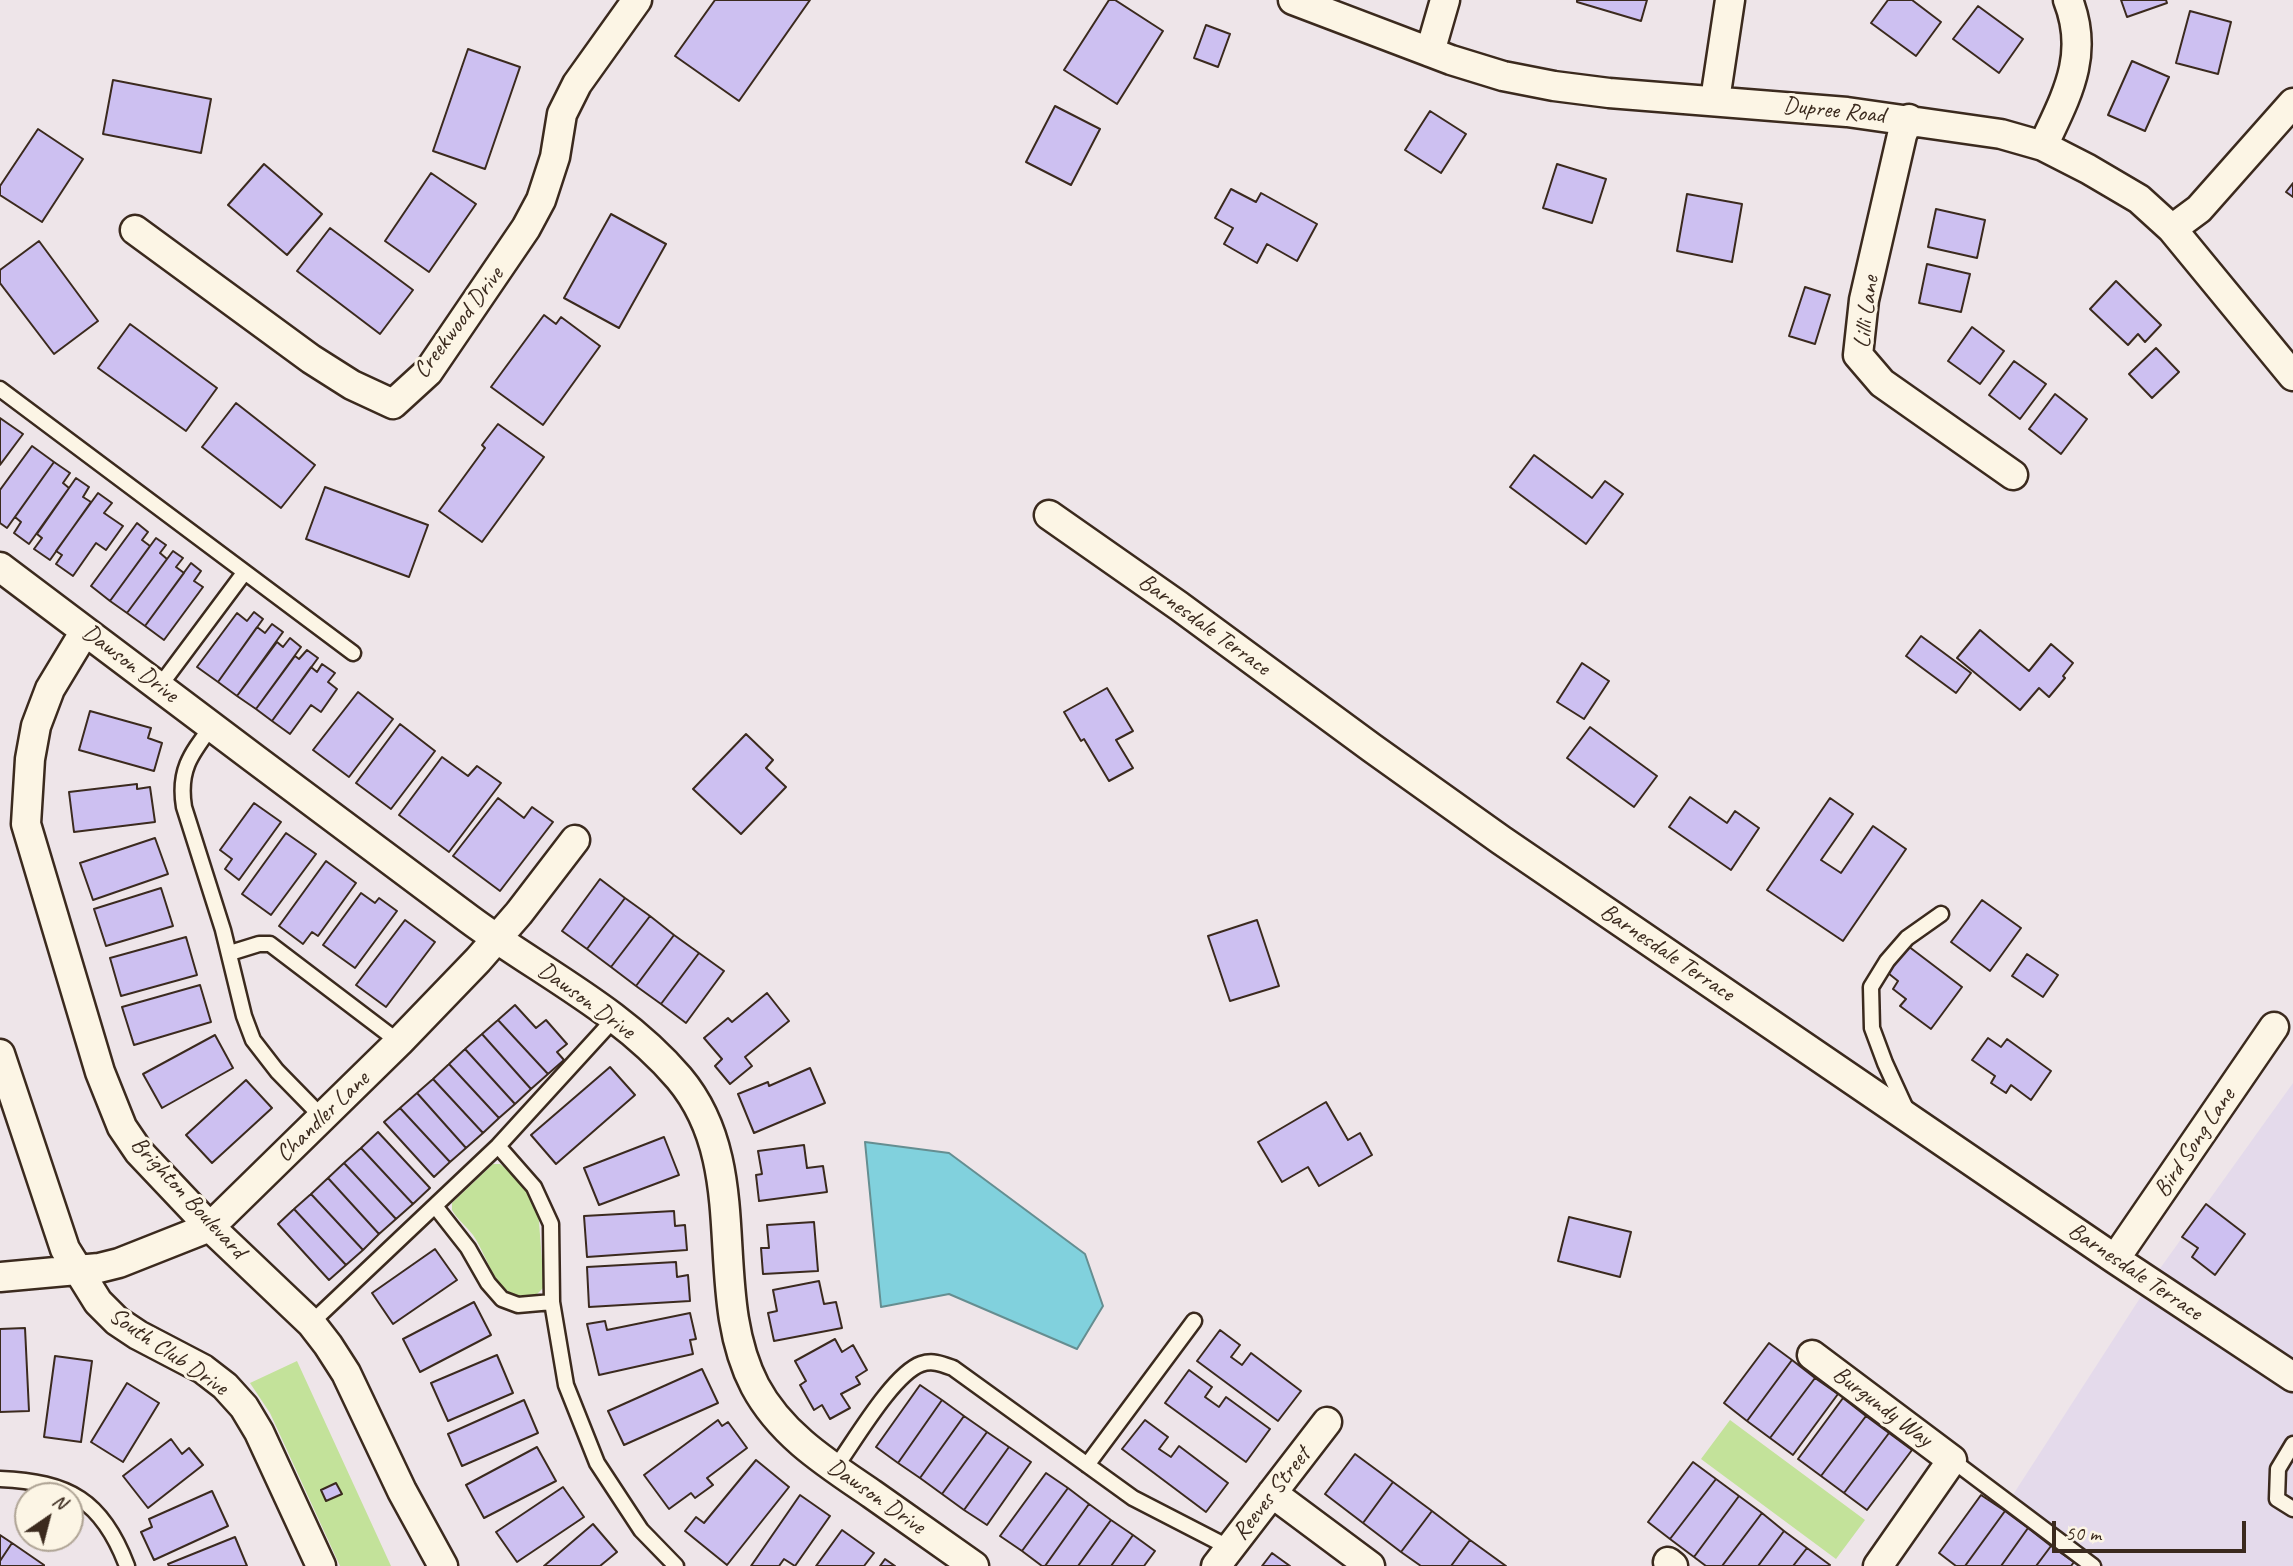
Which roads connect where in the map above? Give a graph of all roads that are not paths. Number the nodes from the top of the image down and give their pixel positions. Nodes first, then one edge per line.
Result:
1 (637, 0) edge
2 (1293, 0) edge
3 (1445, 0) edge
4 (1730, 0) edge
5 (2068, 0) edge
6 (1430, 52) junction
7 (1715, 100) junction
8 (2293, 103) edge
9 (1909, 119) junction
10 (2043, 146) junction
11 (2172, 229) junction
12 (135, 230) dead end
13 (2293, 376) edge
14 (0, 389) edge
15 (2013, 475) dead end
16 (1049, 515) dead end
17 (0, 567) edge
18 (244, 573) junction
19 (85, 631) junction
20 (353, 653) dead end
21 (159, 687) junction
22 (212, 726) junction
23 (575, 840) dead end
24 (1941, 914) dead end
25 (497, 938) junction
26 (230, 953) junction
27 (615, 1018) junction
28 (2274, 1027) dead end
29 (399, 1042) junction
30 (0, 1054) edge
31 (322, 1117) junction
32 (1910, 1119) junction
33 (498, 1146) junction
34 (435, 1206) junction
35 (210, 1227) junction
36 (2115, 1259) junction
37 (78, 1269) junction
38 (0, 1277) edge
39 (552, 1303) junction
40 (1194, 1321) dead end
41 (311, 1323) junction
42 (1812, 1355) dead end
43 (2293, 1377) edge
44 (1327, 1422) dead end
45 (2293, 1444) edge
46 (1952, 1460) junction
47 (1087, 1465) junction
48 (835, 1468) junction
49 (0, 1479) edge
50 (1272, 1493) junction
51 (2293, 1509) edge
52 (1223, 1557) edge
53 (1881, 1565) edge
54 (127, 1566) edge
55 (321, 1566) edge
56 (443, 1566) edge
57 (676, 1566) edge
58 (974, 1566) edge
59 (1370, 1566) edge
60 (2093, 1566) edge

1 - 12 street, Creekwood Drive
2 - 6 street, Dupree Road
3 - 6 street
4 - 7 street
5 - 10 street
6 - 7 street, Dupree Road
7 - 9 street, Dupree Road
8 - 11 street
9 - 10 street, Dupree Road
9 - 15 street, Lilli Lane
10 - 11 street, Dupree Road
11 - 13 street, Dupree Road
14 - 18 lane
16 - 32 street, Barnesdale Terrace
17 - 19 street, Dawson Drive
18 - 20 lane
18 - 21 lane
19 - 21 street, Dawson Drive
19 - 35 street, Brighton Boulevard
21 - 22 street, Dawson Drive
22 - 25 street, Dawson Drive
22 - 26 lane
23 - 25 street, Chandler Lane
24 - 32 lane
25 - 27 street, Dawson Drive
25 - 29 street, Chandler Lane
26 - 29 lane
26 - 31 lane
27 - 33 lane
27 - 48 street, Dawson Drive
28 - 36 street, Bird Song Lane
29 - 31 street, Chandler Lane
30 - 37 street, South Club Drive
31 - 35 street, Chandler Lane
32 - 36 street, Barnesdale Terrace
33 - 34 lane
33 - 39 lane
34 - 39 lane
34 - 41 lane
35 - 37 street, Chandler Lane
35 - 41 street, Brighton Boulevard
36 - 43 street, Barnesdale Terrace
37 - 38 street, Chandler Lane
37 - 55 street, South Club Drive
39 - 57 lane
40 - 47 lane
41 - 56 street, Brighton Boulevard
42 - 46 street, Burgundy Way
44 - 50 street, Reeves Street
45 - 51 lane
46 - 53 street
46 - 60 lane
47 - 48 lane
47 - 52 lane
48 - 58 street, Dawson Drive
49 - 54 lane
50 - 52 street, Reeves Street
50 - 59 street

